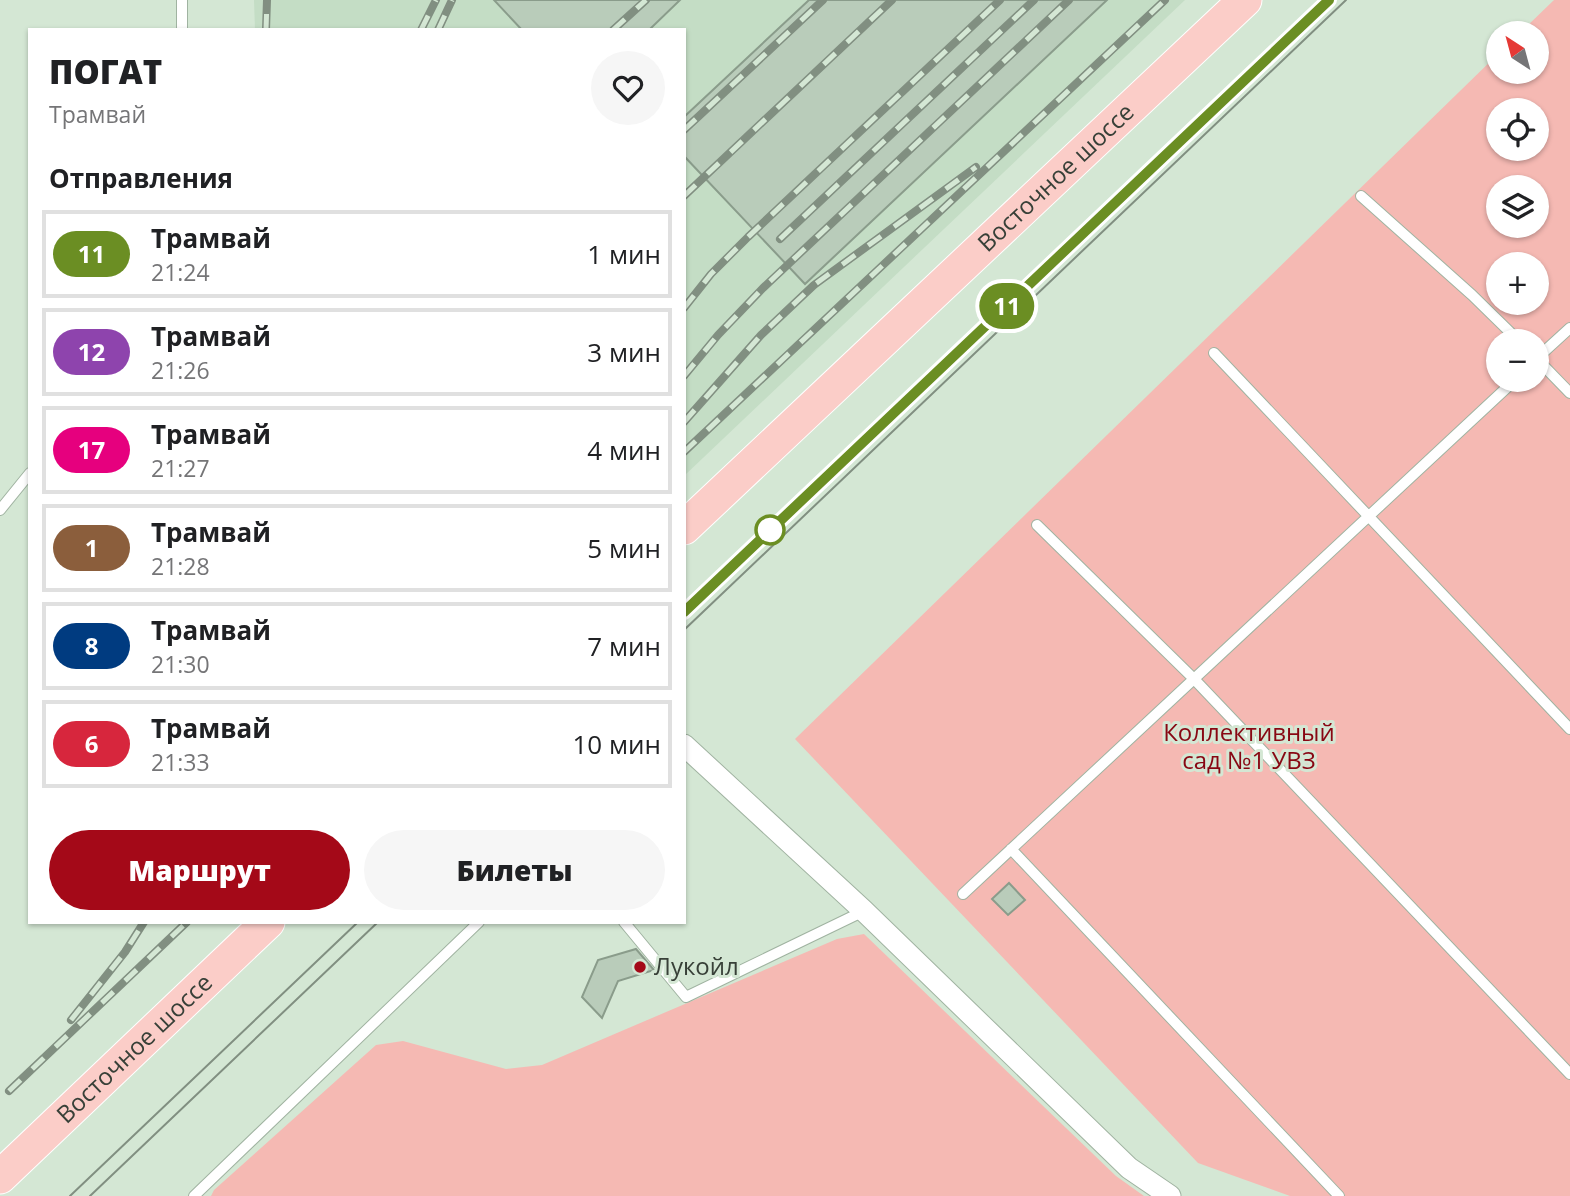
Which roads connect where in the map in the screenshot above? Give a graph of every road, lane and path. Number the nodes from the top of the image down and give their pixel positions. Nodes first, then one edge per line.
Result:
1 (182, 0) edge
2 (1245, 0) edge
3 (182, 28) edge
4 (1361, 196) dead end
5 (1570, 328) edge
6 (1507, 329) edge
7 (1549, 348) edge
8 (1214, 353) dead end
9 (1549, 371) edge
10 (1502, 392) edge
11 (1570, 393) edge
12 (28, 475) edge
13 (0, 509) edge
14 (1368, 517) junction
15 (1037, 525) dead end
16 (686, 526) edge
17 (1194, 680) junction
18 (1570, 729) edge
19 (686, 748) edge
20 (1012, 849) junction
21 (963, 894) dead end
22 (864, 911) junction
23 (266, 924) edge
24 (477, 924) edge
25 (626, 924) edge
26 (1570, 1074) edge
27 (3, 1170) edge
28 (194, 1196) edge
29 (1171, 1196) edge
30 (1339, 1196) edge

1 - 3 lane
2 - 16 main road, Восточное шоссе
4 - 6 lane
5 - 7 lane
8 - 14 lane
9 - 11 lane
10 - 14 lane
12 - 13 lane
14 - 17 lane
14 - 18 lane
15 - 17 lane
17 - 20 lane
17 - 26 lane
19 - 22 street
20 - 21 lane
20 - 30 lane
22 - 25 lane
22 - 29 street
23 - 27 main road, Восточное шоссе
24 - 28 lane

